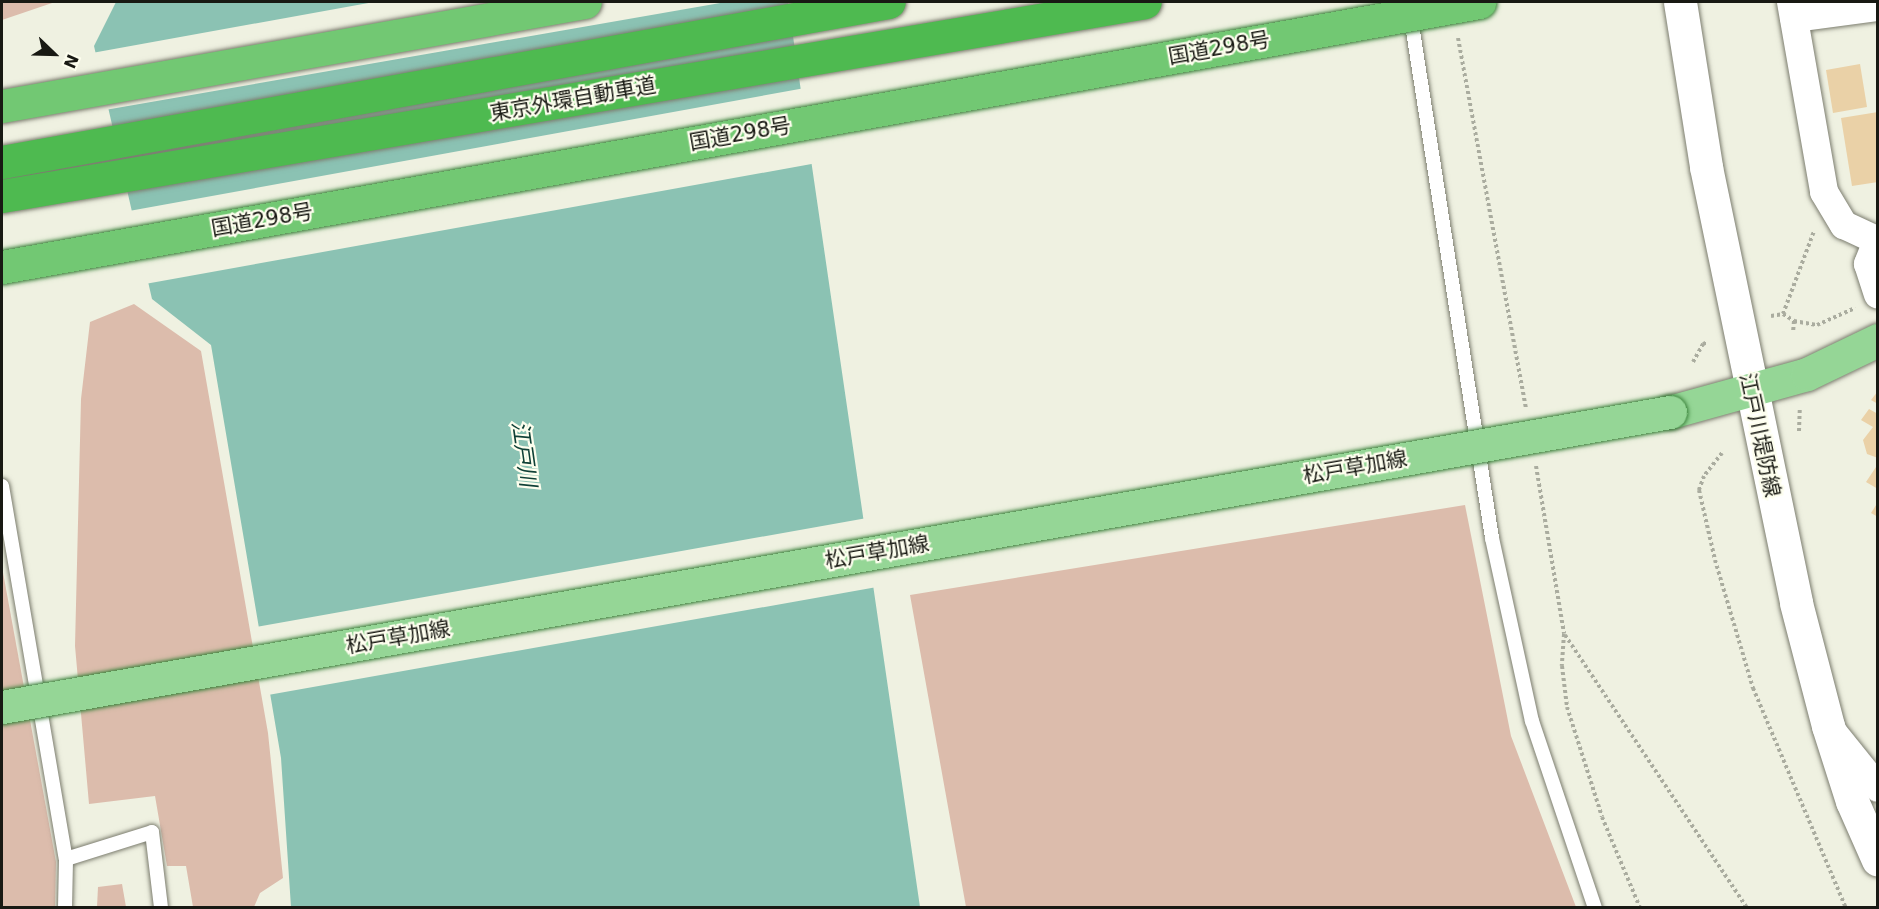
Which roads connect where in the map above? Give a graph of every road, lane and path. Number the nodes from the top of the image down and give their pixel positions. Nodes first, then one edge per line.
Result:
1 (585, 2) edge
2 (889, 2) edge
3 (1145, 2) edge
4 (1408, 2) edge
5 (1479, 2) edge
6 (1680, 2) edge
7 (1878, 7) edge
8 (1792, 10) edge
9 (2, 106) edge
10 (2, 162) edge
11 (2, 196) edge
12 (1809, 235) dead end
13 (1877, 239) edge
14 (2, 267) edge
15 (1871, 307) edge
16 (1784, 314) junction
17 (1771, 316) dead end
18 (1794, 321) junction
19 (1878, 340) edge
20 (1708, 342) dead end
21 (1800, 353) junction
22 (1693, 362) dead end
23 (1749, 388) junction
24 (1722, 453) dead end
25 (2, 486) edge
26 (1564, 634) dead end
27 (2, 707) edge
28 (1828, 726) junction
29 (1878, 788) edge
30 (66, 859) junction
31 (1878, 860) edge
32 (65, 908) edge
33 (161, 908) edge
34 (1595, 908) edge
35 (1747, 908) edge
36 (1846, 908) edge

1 - 9 highway
2 - 10 highway, 東京外環自動車道
3 - 11 highway, 東京外環自動車道
4 - 34 lane
5 - 14 highway, 国道298号, bridge
6 - 23 main road, 江戸川堤防線
7 - 8 street
8 - 13 street
12 - 16 path
13 - 15 street
15 - 18 path
15 - 21 main road, 松戸草加線
16 - 17 path
16 - 18 path
18 - 21 path
19 - 21 main road, 松戸草加線
20 - 22 path
21 - 23 main road, 松戸草加線
23 - 27 main road, 松戸草加線, bridge
23 - 28 main road, 江戸川堤防線
24 - 36 path
25 - 30 lane
26 - 35 path
28 - 29 street
28 - 31 main road, 江戸川堤防線
30 - 32 lane
30 - 33 lane

